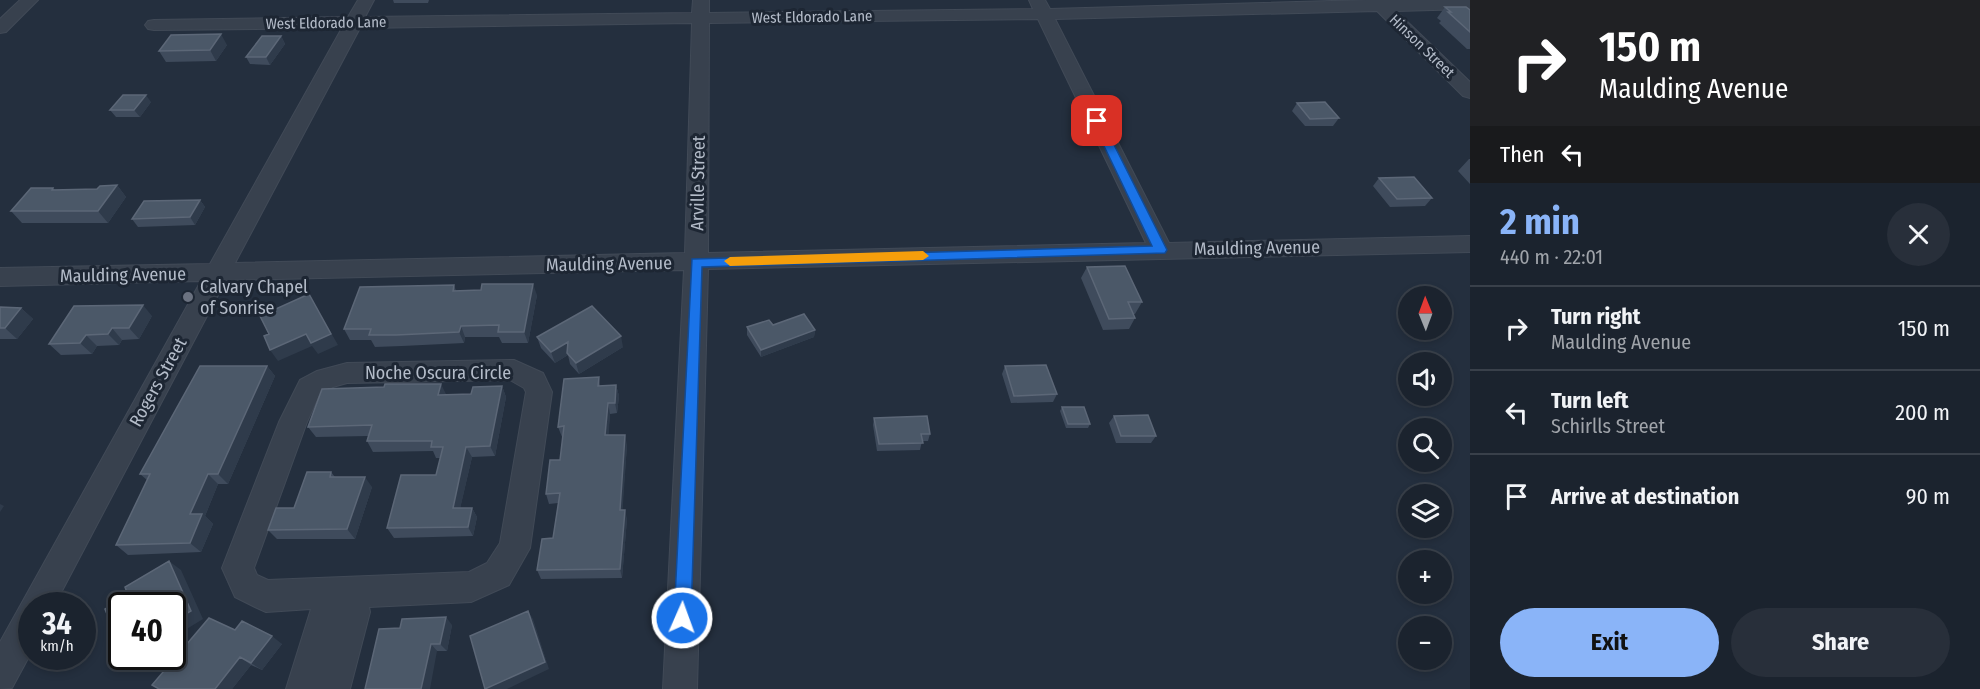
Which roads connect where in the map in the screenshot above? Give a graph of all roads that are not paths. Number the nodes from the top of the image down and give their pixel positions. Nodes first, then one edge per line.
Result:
1 (30, 0) edge
2 (366, 0) edge
3 (1378, 3) edge
4 (1470, 4) edge
5 (1040, 7) edge
6 (701, 9) edge
7 (354, 23) junction
8 (154, 26) dead end
9 (0, 28) edge
10 (1470, 92) edge
11 (1470, 244) edge
12 (1161, 250) junction
13 (696, 263) junction
14 (218, 273) junction
15 (0, 277) edge
16 (46, 592) edge
17 (349, 592) junction
18 (18, 643) edge
19 (0, 676) edge
20 (303, 689) edge
21 (333, 689) edge
22 (680, 689) edge

1 - 9 street
2 - 7 street, Rogers Street
3 - 4 street, West Eldorado Lane
3 - 5 street, West Eldorado Lane
3 - 10 street, Hinson Street
5 - 6 street, West Eldorado Lane
5 - 12 street
6 - 7 street, West Eldorado Lane
6 - 13 street, Arville Street
7 - 8 street, West Eldorado Lane
7 - 14 street, Rogers Street
11 - 12 street, Maulding Avenue
12 - 13 street, Maulding Avenue
13 - 14 street, Maulding Avenue
13 - 22 street, Arville Street
14 - 15 street, Maulding Avenue
14 - 16 street, Rogers Street
17 - 17 street, Noche Oscura Circle
17 - 20 street
17 - 21 street
18 - 19 street

